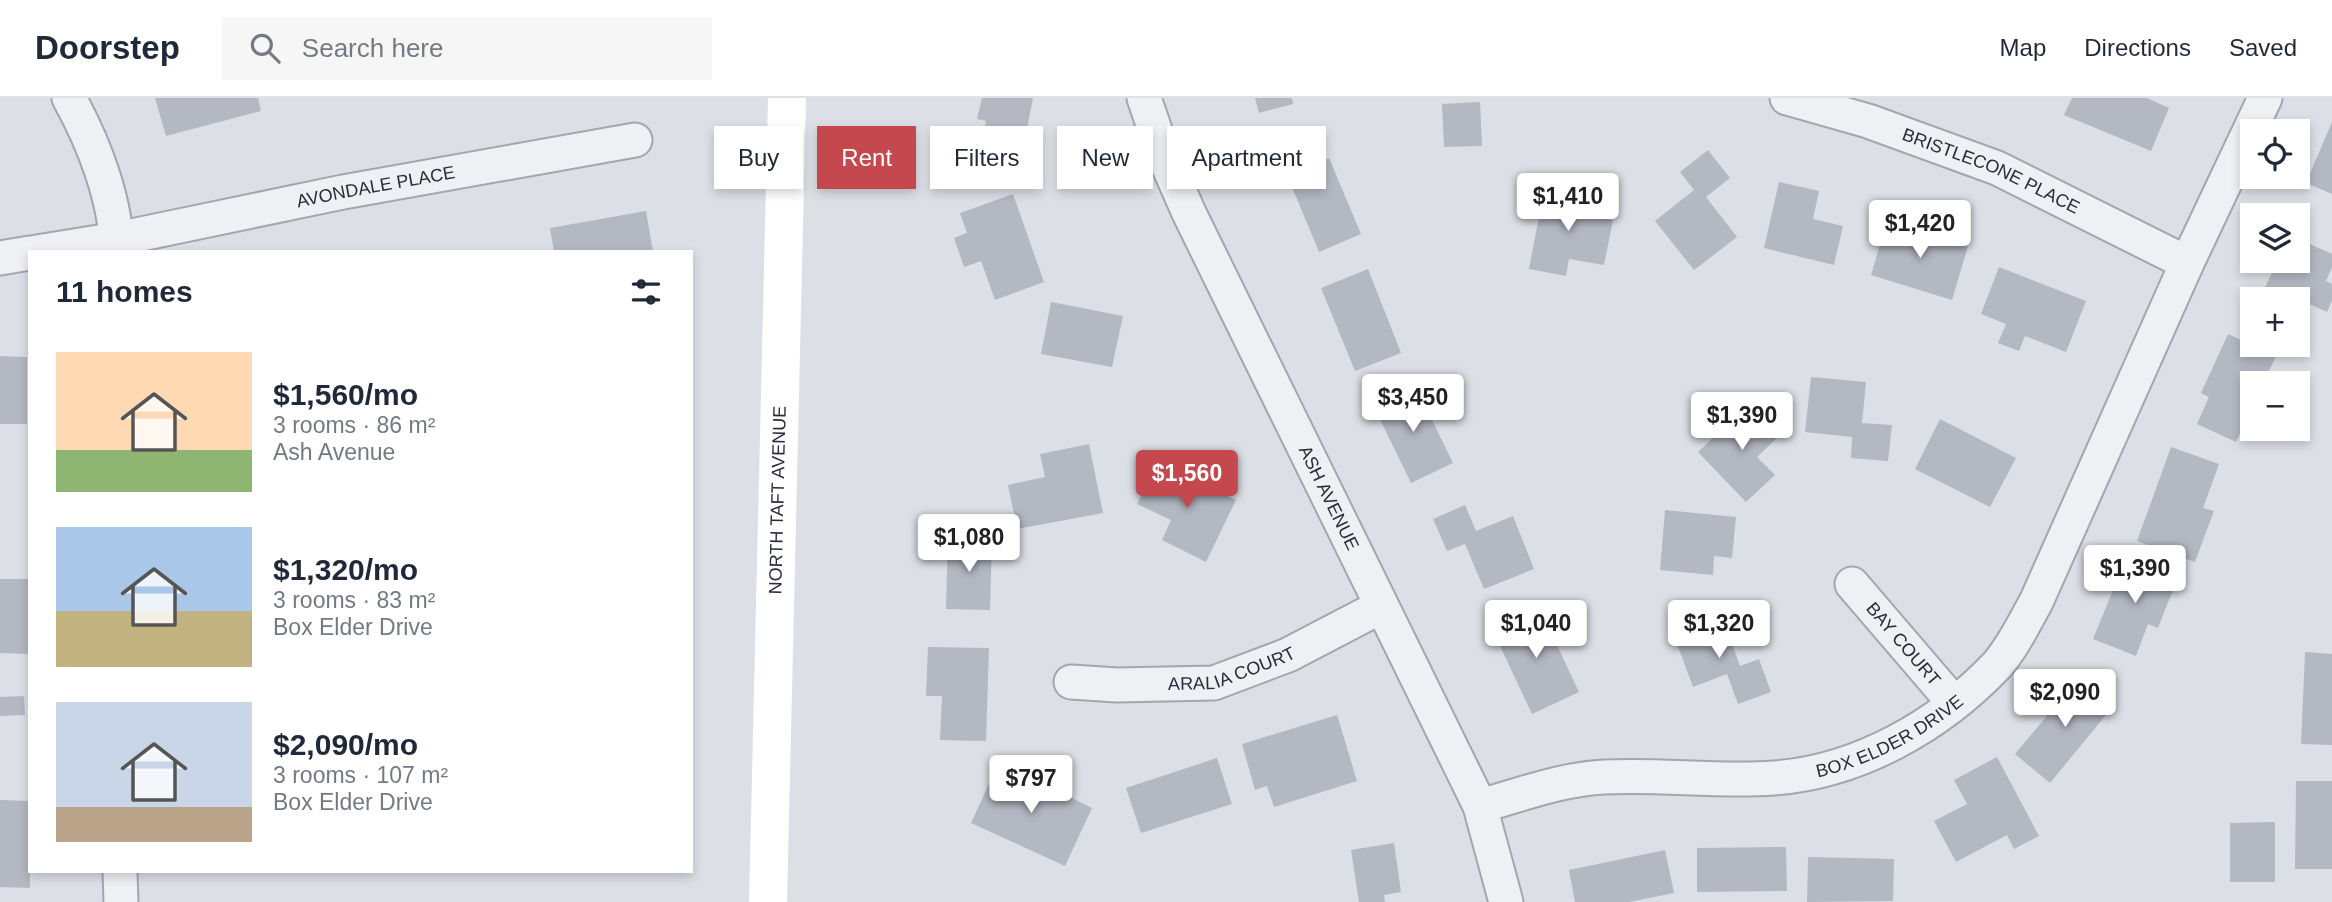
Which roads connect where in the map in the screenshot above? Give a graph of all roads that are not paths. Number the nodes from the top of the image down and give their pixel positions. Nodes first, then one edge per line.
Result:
1 (69, 98) edge
2 (787, 98) edge
3 (1144, 98) edge
4 (1787, 98) edge
5 (2265, 98) edge
6 (635, 141) dead end
7 (117, 245) edge
8 (60, 250) edge
9 (28, 253) edge
10 (0, 258) edge
11 (2187, 263) junction
12 (1852, 583) dead end
13 (1380, 607) junction
14 (1071, 682) dead end
15 (1954, 703) junction
16 (1480, 806) junction
17 (121, 873) edge
18 (121, 902) edge
19 (768, 902) edge
20 (1506, 902) edge

1 - 7 street
2 - 19 main road, NORTH TAFT AVENUE
3 - 13 street, ASH AVENUE
4 - 11 street, BRISTLECONE PLACE
5 - 11 street, BOX ELDER DRIVE
6 - 7 street, AVONDALE PLACE
7 - 8 street, AVONDALE PLACE
9 - 10 street
11 - 15 street, BOX ELDER DRIVE
12 - 15 street, BAY COURT
13 - 14 street, ARALIA COURT
13 - 16 street, ASH AVENUE
15 - 16 street, BOX ELDER DRIVE
16 - 20 street, ASH AVENUE
17 - 18 street

